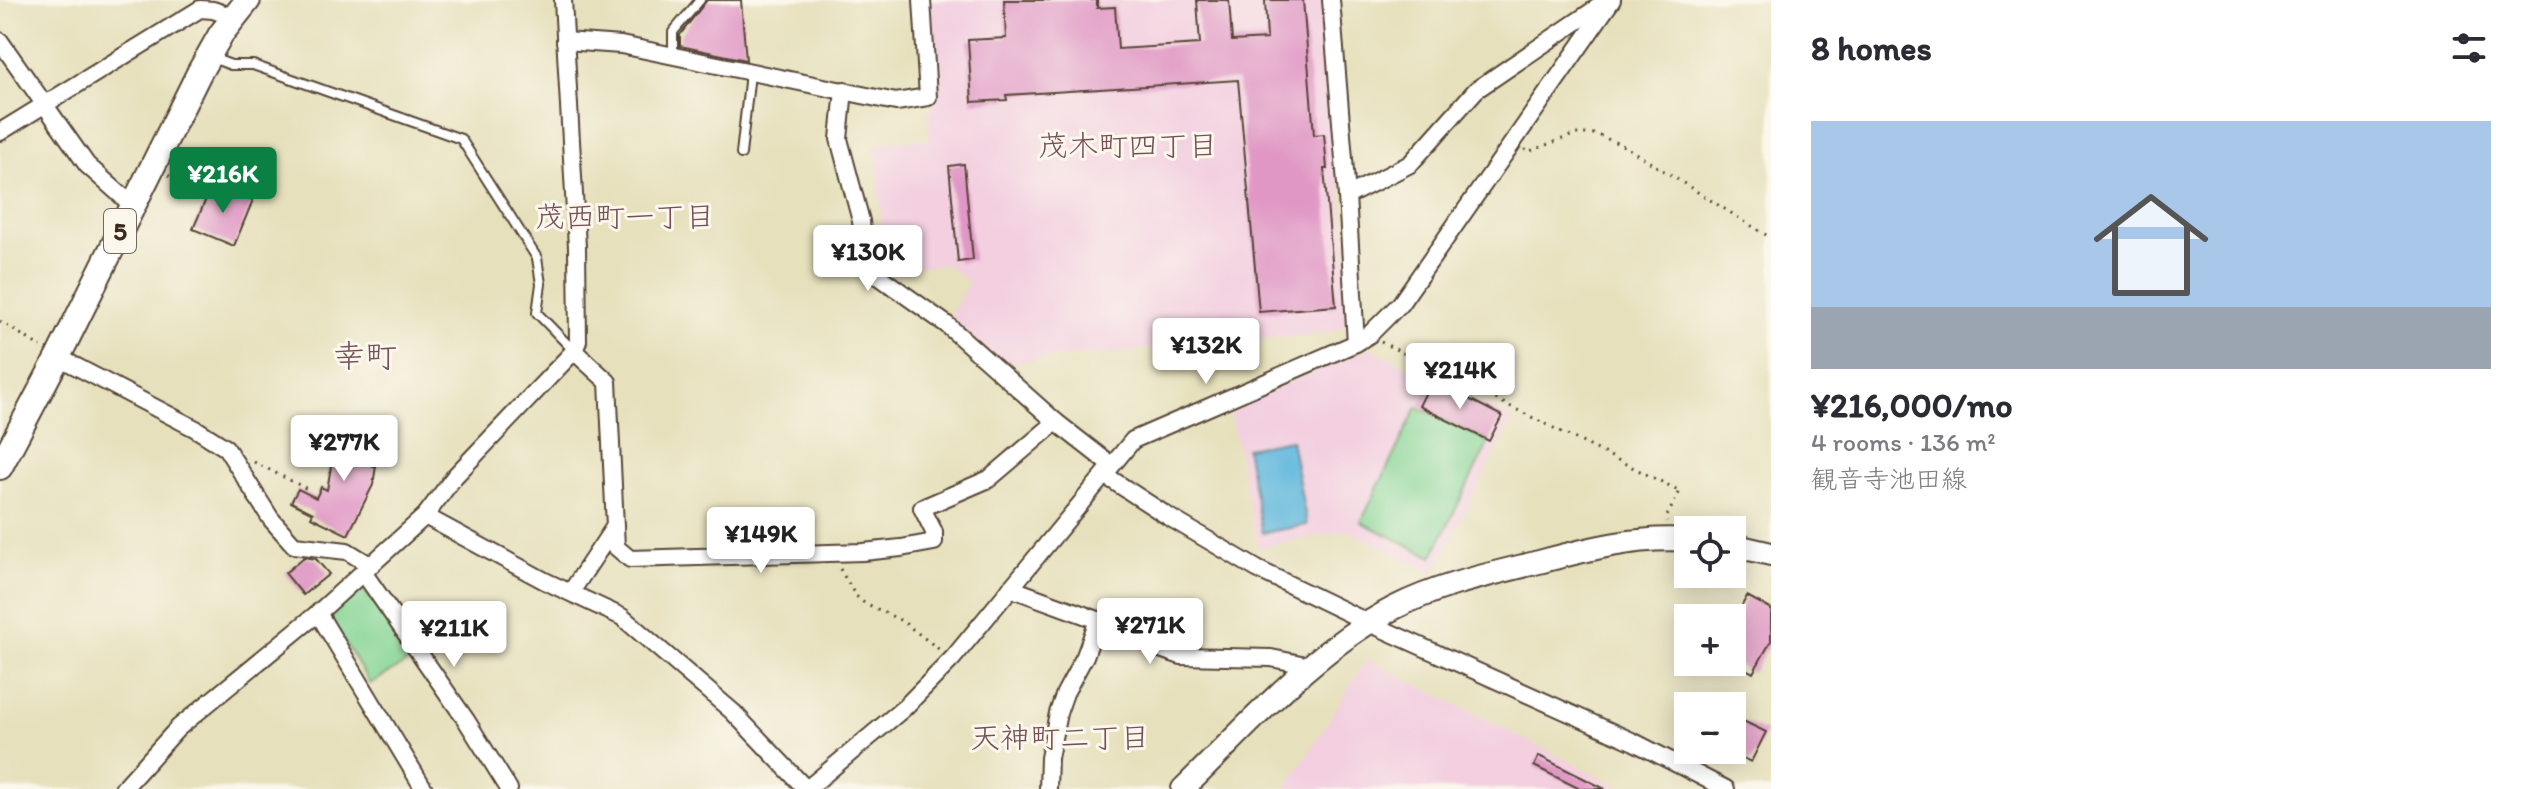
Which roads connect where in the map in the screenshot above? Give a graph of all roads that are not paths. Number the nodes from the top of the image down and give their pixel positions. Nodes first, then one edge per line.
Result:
1 (563, 0) edge
2 (700, 0) edge
3 (922, 0) edge
4 (1331, 0) edge
5 (1610, 0) edge
6 (241, 9) edge
7 (0, 41) edge
8 (565, 41) junction
9 (673, 55) junction
10 (208, 56) junction
11 (750, 73) junction
12 (844, 90) junction
13 (46, 105) junction
14 (0, 132) edge
15 (741, 154) dead end
16 (1347, 196) junction
17 (132, 205) junction
18 (1363, 338) junction
19 (574, 351) junction
20 (58, 357) junction
21 (1056, 422) junction
22 (0, 467) edge
23 (1108, 470) junction
24 (425, 516) junction
25 (615, 526) junction
26 (1674, 539) edge
27 (1746, 548) edge
28 (1771, 554) edge
29 (366, 569) junction
30 (1010, 588) junction
31 (571, 592) junction
32 (318, 613) junction
33 (1098, 620) junction
34 (1369, 623) junction
35 (1311, 666) junction
36 (812, 787) edge
37 (123, 789) edge
38 (424, 789) edge
39 (509, 789) edge
40 (1048, 789) edge
41 (1183, 789) edge
42 (1726, 789) edge

1 - 8 street
2 - 9 lane
3 - 12 street
4 - 16 street
5 - 16 street
5 - 18 street
6 - 10 main road, 5
6 - 13 street
7 - 13 street
8 - 9 street
8 - 19 street
9 - 11 street
10 - 17 main road, 5
10 - 19 lane
11 - 12 street
11 - 15 lane
12 - 21 street
13 - 14 street
13 - 17 street
16 - 18 street
17 - 20 main road, 5
18 - 23 street
19 - 24 street
19 - 25 street
20 - 22 main road, 5
20 - 29 street
21 - 23 street
21 - 25 street
23 - 30 street
23 - 34 street
24 - 29 street
24 - 31 street
25 - 31 street
26 - 34 street
27 - 28 street
29 - 32 street
29 - 39 street
30 - 33 street
30 - 36 street
31 - 36 street
32 - 37 street
32 - 38 street
33 - 35 street
33 - 40 street
34 - 35 street
34 - 42 street
35 - 41 street

